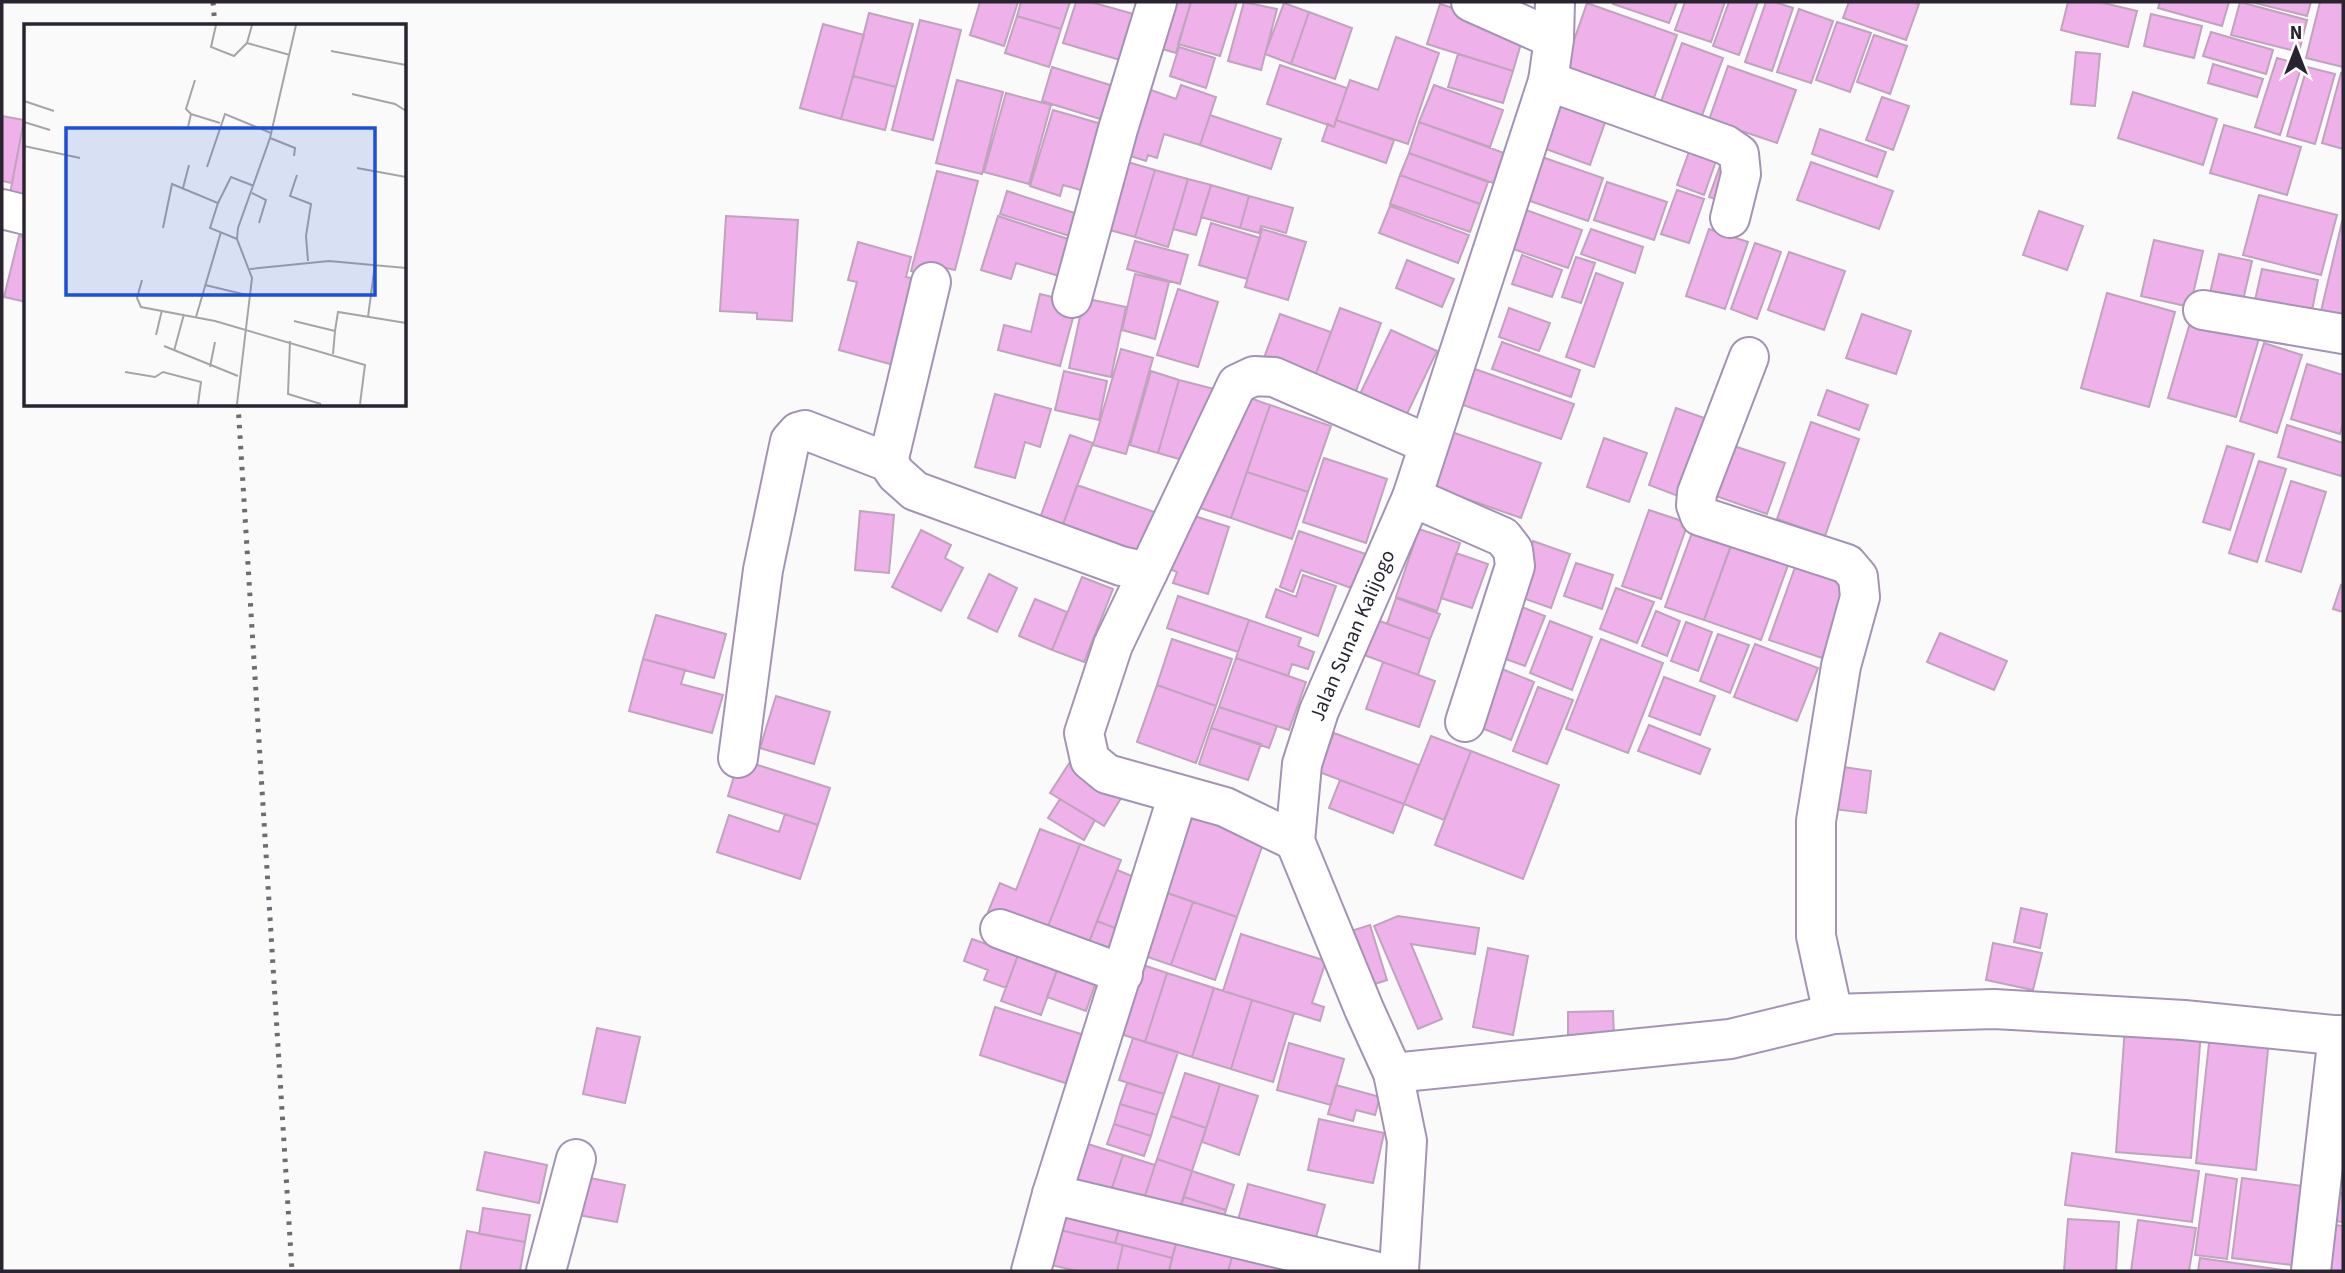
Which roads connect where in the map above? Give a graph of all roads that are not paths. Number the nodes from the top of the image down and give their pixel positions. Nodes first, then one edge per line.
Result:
1 (1157, 2) edge
2 (1471, 2) edge
3 (1555, 2) edge
4 (1554, 39) junction
5 (1548, 81) junction
6 (2, 209) edge
7 (24, 214) edge
8 (1730, 218) dead end
9 (931, 282) dead end
10 (1072, 298) dead end
11 (2203, 310) dead end
12 (2343, 334) edge
13 (1749, 357) dead end
14 (1428, 444) junction
15 (888, 461) junction
16 (1412, 497) junction
17 (1148, 572) junction
18 (1465, 722) dead end
19 (738, 758) dead end
20 (1178, 795) junction
21 (1295, 841) junction
22 (1000, 929) dead end
23 (1123, 974) junction
24 (1833, 1014) junction
25 (2341, 1036) edge
26 (1393, 1073) junction
27 (576, 1159) dead end
28 (1052, 1194) junction
29 (546, 1271) edge
30 (1031, 1271) edge
31 (1374, 1271) edge
32 (1399, 1271) edge
33 (2311, 1271) edge

1 - 10 street
2 - 4 street
3 - 4 street, Jalan Sunan Kalijogo
4 - 5 street, Jalan Sunan Kalijogo
5 - 8 street
5 - 14 street, Jalan Sunan Kalijogo
6 - 7 street
9 - 15 street
11 - 12 street
13 - 24 street
14 - 16 street, Jalan Sunan Kalijogo
14 - 17 street
15 - 17 street
15 - 19 street
16 - 18 street
16 - 21 street, Jalan Sunan Kalijogo
17 - 20 street
20 - 21 street
20 - 23 street
21 - 26 street, Jalan Sunan Kalijogo
22 - 23 street
23 - 28 street
24 - 25 street
24 - 26 street
25 - 33 street
26 - 32 street, Jalan Sunan Kalijogo
27 - 29 street
28 - 30 street
28 - 31 street

